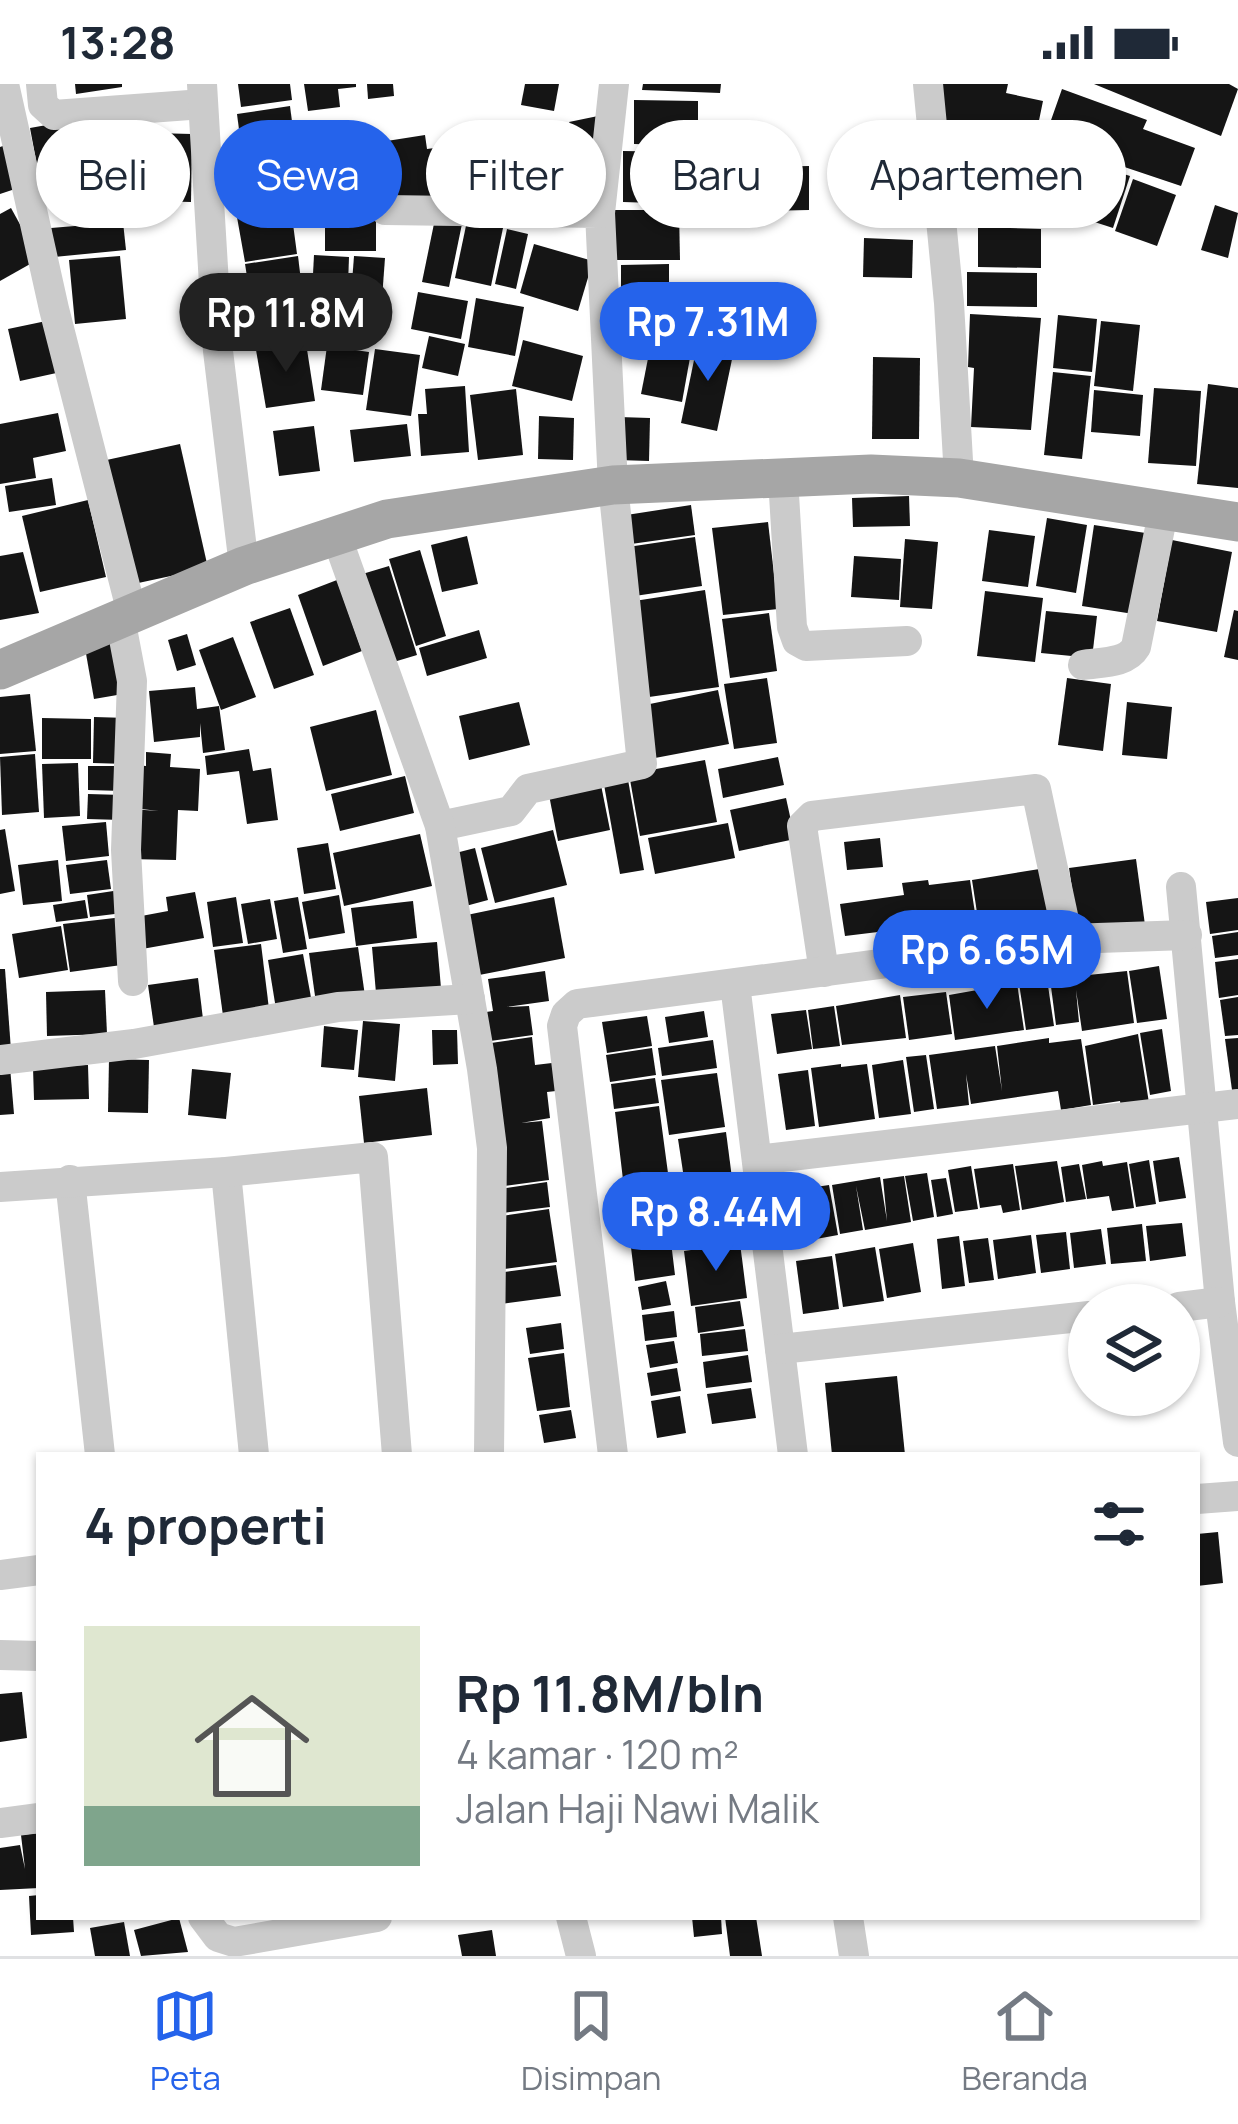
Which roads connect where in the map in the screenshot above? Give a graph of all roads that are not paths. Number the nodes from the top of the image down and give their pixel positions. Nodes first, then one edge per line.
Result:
1 (4, 84) edge
2 (40, 84) edge
3 (614, 84) edge
4 (928, 84) edge
5 (202, 94) edge
6 (931, 120) edge
7 (606, 158) edge
8 (601, 228) edge
9 (942, 228) edge
10 (783, 478) junction
11 (959, 478) junction
12 (613, 484) junction
13 (1164, 508) junction
14 (1238, 522) edge
15 (336, 535) junction
16 (244, 566) junction
17 (126, 615) junction
18 (907, 641) dead end
19 (4, 660) edge
20 (1083, 665) dead end
21 (440, 826) junction
22 (1181, 887) dead end
23 (1186, 935) junction
24 (1068, 939) junction
25 (824, 972) junction
26 (133, 982) dead end
27 (736, 984) junction
28 (470, 999) junction
29 (0, 1060) edge
30 (1238, 1104) edge
31 (1203, 1108) junction
32 (757, 1160) junction
33 (226, 1172) junction
34 (70, 1180) junction
35 (0, 1187) edge
36 (1220, 1302) junction
37 (1200, 1304) edge
38 (1068, 1318) edge
39 (780, 1349) junction
40 (1238, 1442) edge
41 (100, 1452) edge
42 (254, 1452) edge
43 (397, 1452) edge
44 (489, 1452) edge
45 (613, 1452) edge
46 (793, 1452) edge
47 (1238, 1496) edge
48 (1200, 1499) edge
49 (36, 1570) edge
50 (0, 1575) edge
51 (0, 1655) edge
52 (36, 1656) edge
53 (36, 1818) edge
54 (0, 1823) edge
55 (205, 1920) edge
56 (360, 1920) edge
57 (572, 1920) edge
58 (848, 1920) edge
59 (581, 1956) edge
60 (854, 1956) edge

1 - 17 street
2 - 5 street
3 - 7 street
4 - 6 street
5 - 16 street
8 - 12 street
9 - 11 street
10 - 11 main road
10 - 12 main road
10 - 18 street
11 - 13 main road
12 - 15 main road
12 - 21 street
13 - 14 main road
13 - 20 street
15 - 16 main road
15 - 21 street
16 - 17 main road
17 - 19 main road
17 - 26 street
21 - 28 street
22 - 23 street
23 - 24 street
23 - 31 street
24 - 25 street
24 - 25 street
25 - 27 street
27 - 32 street
27 - 45 street
28 - 29 street
28 - 44 street
30 - 31 street
31 - 32 street
31 - 36 street
32 - 39 street
33 - 34 street
33 - 42 street
33 - 43 street
34 - 35 street
34 - 41 street
36 - 37 street
36 - 40 street
38 - 39 street
39 - 46 street
47 - 48 street
49 - 50 street
51 - 52 street
53 - 54 street
55 - 56 street
57 - 59 street
58 - 60 street

